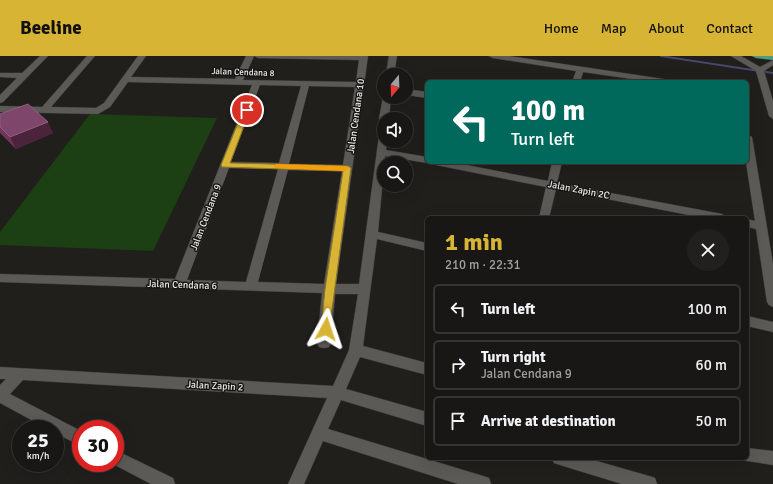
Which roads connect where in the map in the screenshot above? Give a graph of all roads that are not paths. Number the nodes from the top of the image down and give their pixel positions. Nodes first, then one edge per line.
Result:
1 (44, 56) edge
2 (91, 56) edge
3 (142, 56) edge
4 (250, 56) edge
5 (258, 56) edge
6 (393, 56) edge
7 (493, 56) edge
8 (735, 56) edge
9 (756, 56) edge
10 (364, 57) edge
11 (773, 58) edge
12 (773, 62) edge
13 (391, 68) edge
14 (580, 69) junction
15 (0, 75) edge
16 (24, 76) junction
17 (126, 78) junction
18 (577, 80) edge
19 (656, 80) edge
20 (765, 80) edge
21 (238, 82) junction
22 (258, 82) junction
23 (306, 83) junction
24 (360, 85) junction
25 (413, 93) edge
26 (425, 95) edge
27 (0, 100) edge
28 (0, 109) edge
29 (44, 110) junction
30 (773, 116) edge
31 (381, 148) edge
32 (381, 152) junction
33 (749, 156) edge
34 (425, 160) edge
35 (447, 164) edge
36 (557, 164) edge
37 (225, 165) junction
38 (283, 167) junction
39 (348, 168) junction
40 (552, 184) junction
41 (544, 216) edge
42 (712, 216) edge
43 (749, 223) edge
44 (761, 226) junction
45 (372, 234) junction
46 (425, 247) edge
47 (0, 278) edge
48 (179, 284) junction
49 (251, 287) junction
50 (329, 289) junction
51 (363, 289) junction
52 (773, 302) edge
53 (749, 321) edge
54 (773, 327) edge
55 (324, 343) dead end
56 (356, 350) junction
57 (425, 368) edge
58 (0, 373) edge
59 (20, 374) junction
60 (336, 392) junction
61 (0, 396) edge
62 (425, 418) edge
63 (319, 433) junction
64 (72, 434) edge
65 (749, 455) edge
66 (773, 458) edge
67 (567, 460) edge
68 (124, 462) edge
69 (166, 484) edge
70 (296, 484) edge
71 (483, 484) edge
72 (649, 484) edge

1 - 16 street
2 - 29 street
3 - 17 street
4 - 21 street
5 - 10 street
6 - 13 street
7 - 14 street
8 - 20 street
9 - 11 main road
10 - 24 street, Jalan Cendana 10
12 - 20 street
14 - 18 street
14 - 19 street
15 - 16 street
16 - 27 street
17 - 21 street, Jalan Cendana 8
17 - 29 street
20 - 30 street
21 - 22 street, Jalan Cendana 8
22 - 23 street, Jalan Cendana 8
22 - 37 street, Jalan Cendana 9
23 - 24 street, Jalan Cendana 8
23 - 38 street
24 - 39 street, Jalan Cendana 10
25 - 26 street
28 - 29 street
31 - 32 street
32 - 34 street
32 - 45 street
33 - 44 street
35 - 40 street, Jalan Zapin 2C
36 - 40 street
37 - 38 street
37 - 48 street, Jalan Cendana 9
38 - 39 street
38 - 49 street
39 - 50 street, Jalan Cendana 10
40 - 41 street
40 - 42 street, Jalan Zapin 2C
43 - 44 street
44 - 52 street
45 - 46 street
45 - 51 street
47 - 48 street, Jalan Cendana 6
48 - 49 street, Jalan Cendana 6
49 - 50 street, Jalan Cendana 6
50 - 51 street, Jalan Cendana 6
50 - 55 street, Jalan Cendana 10
51 - 56 street
53 - 54 street
56 - 57 street
56 - 60 street
58 - 59 street, Jalan Zapin 2
59 - 60 street, Jalan Zapin 2
59 - 61 street
60 - 62 street, Jalan Zapin 2
60 - 63 street
61 - 64 street
63 - 70 street
63 - 71 street
65 - 66 street
67 - 72 street
68 - 69 street

